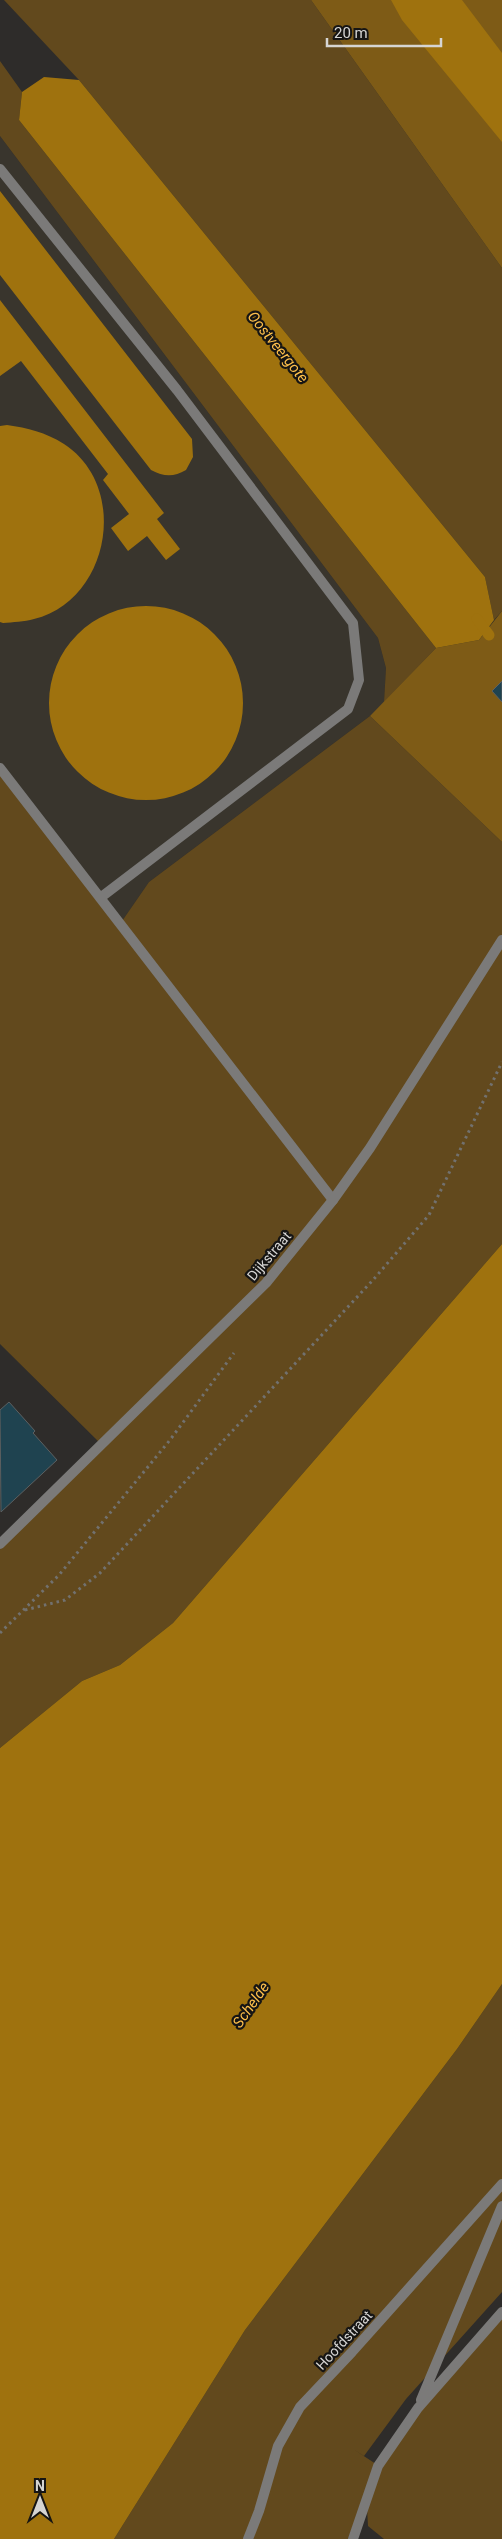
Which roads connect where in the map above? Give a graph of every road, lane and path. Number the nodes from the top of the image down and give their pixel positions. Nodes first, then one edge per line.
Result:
1 (0, 170) edge
2 (0, 768) edge
3 (100, 898) junction
4 (502, 940) edge
5 (502, 1062) edge
6 (333, 1200) junction
7 (237, 1347) dead end
8 (0, 1544) edge
9 (25, 1610) junction
10 (0, 1633) edge
11 (502, 2184) edge
12 (502, 2206) edge
13 (502, 2312) edge
14 (418, 2408) junction
15 (248, 2539) edge
16 (353, 2539) edge

1 - 3 street
2 - 3 street
3 - 6 street
4 - 6 street, Dijkstraat
5 - 9 path
6 - 8 street, Dijkstraat
7 - 9 path
9 - 10 path
11 - 15 street, Hoofdstraat
12 - 14 street
13 - 14 street
14 - 16 street

